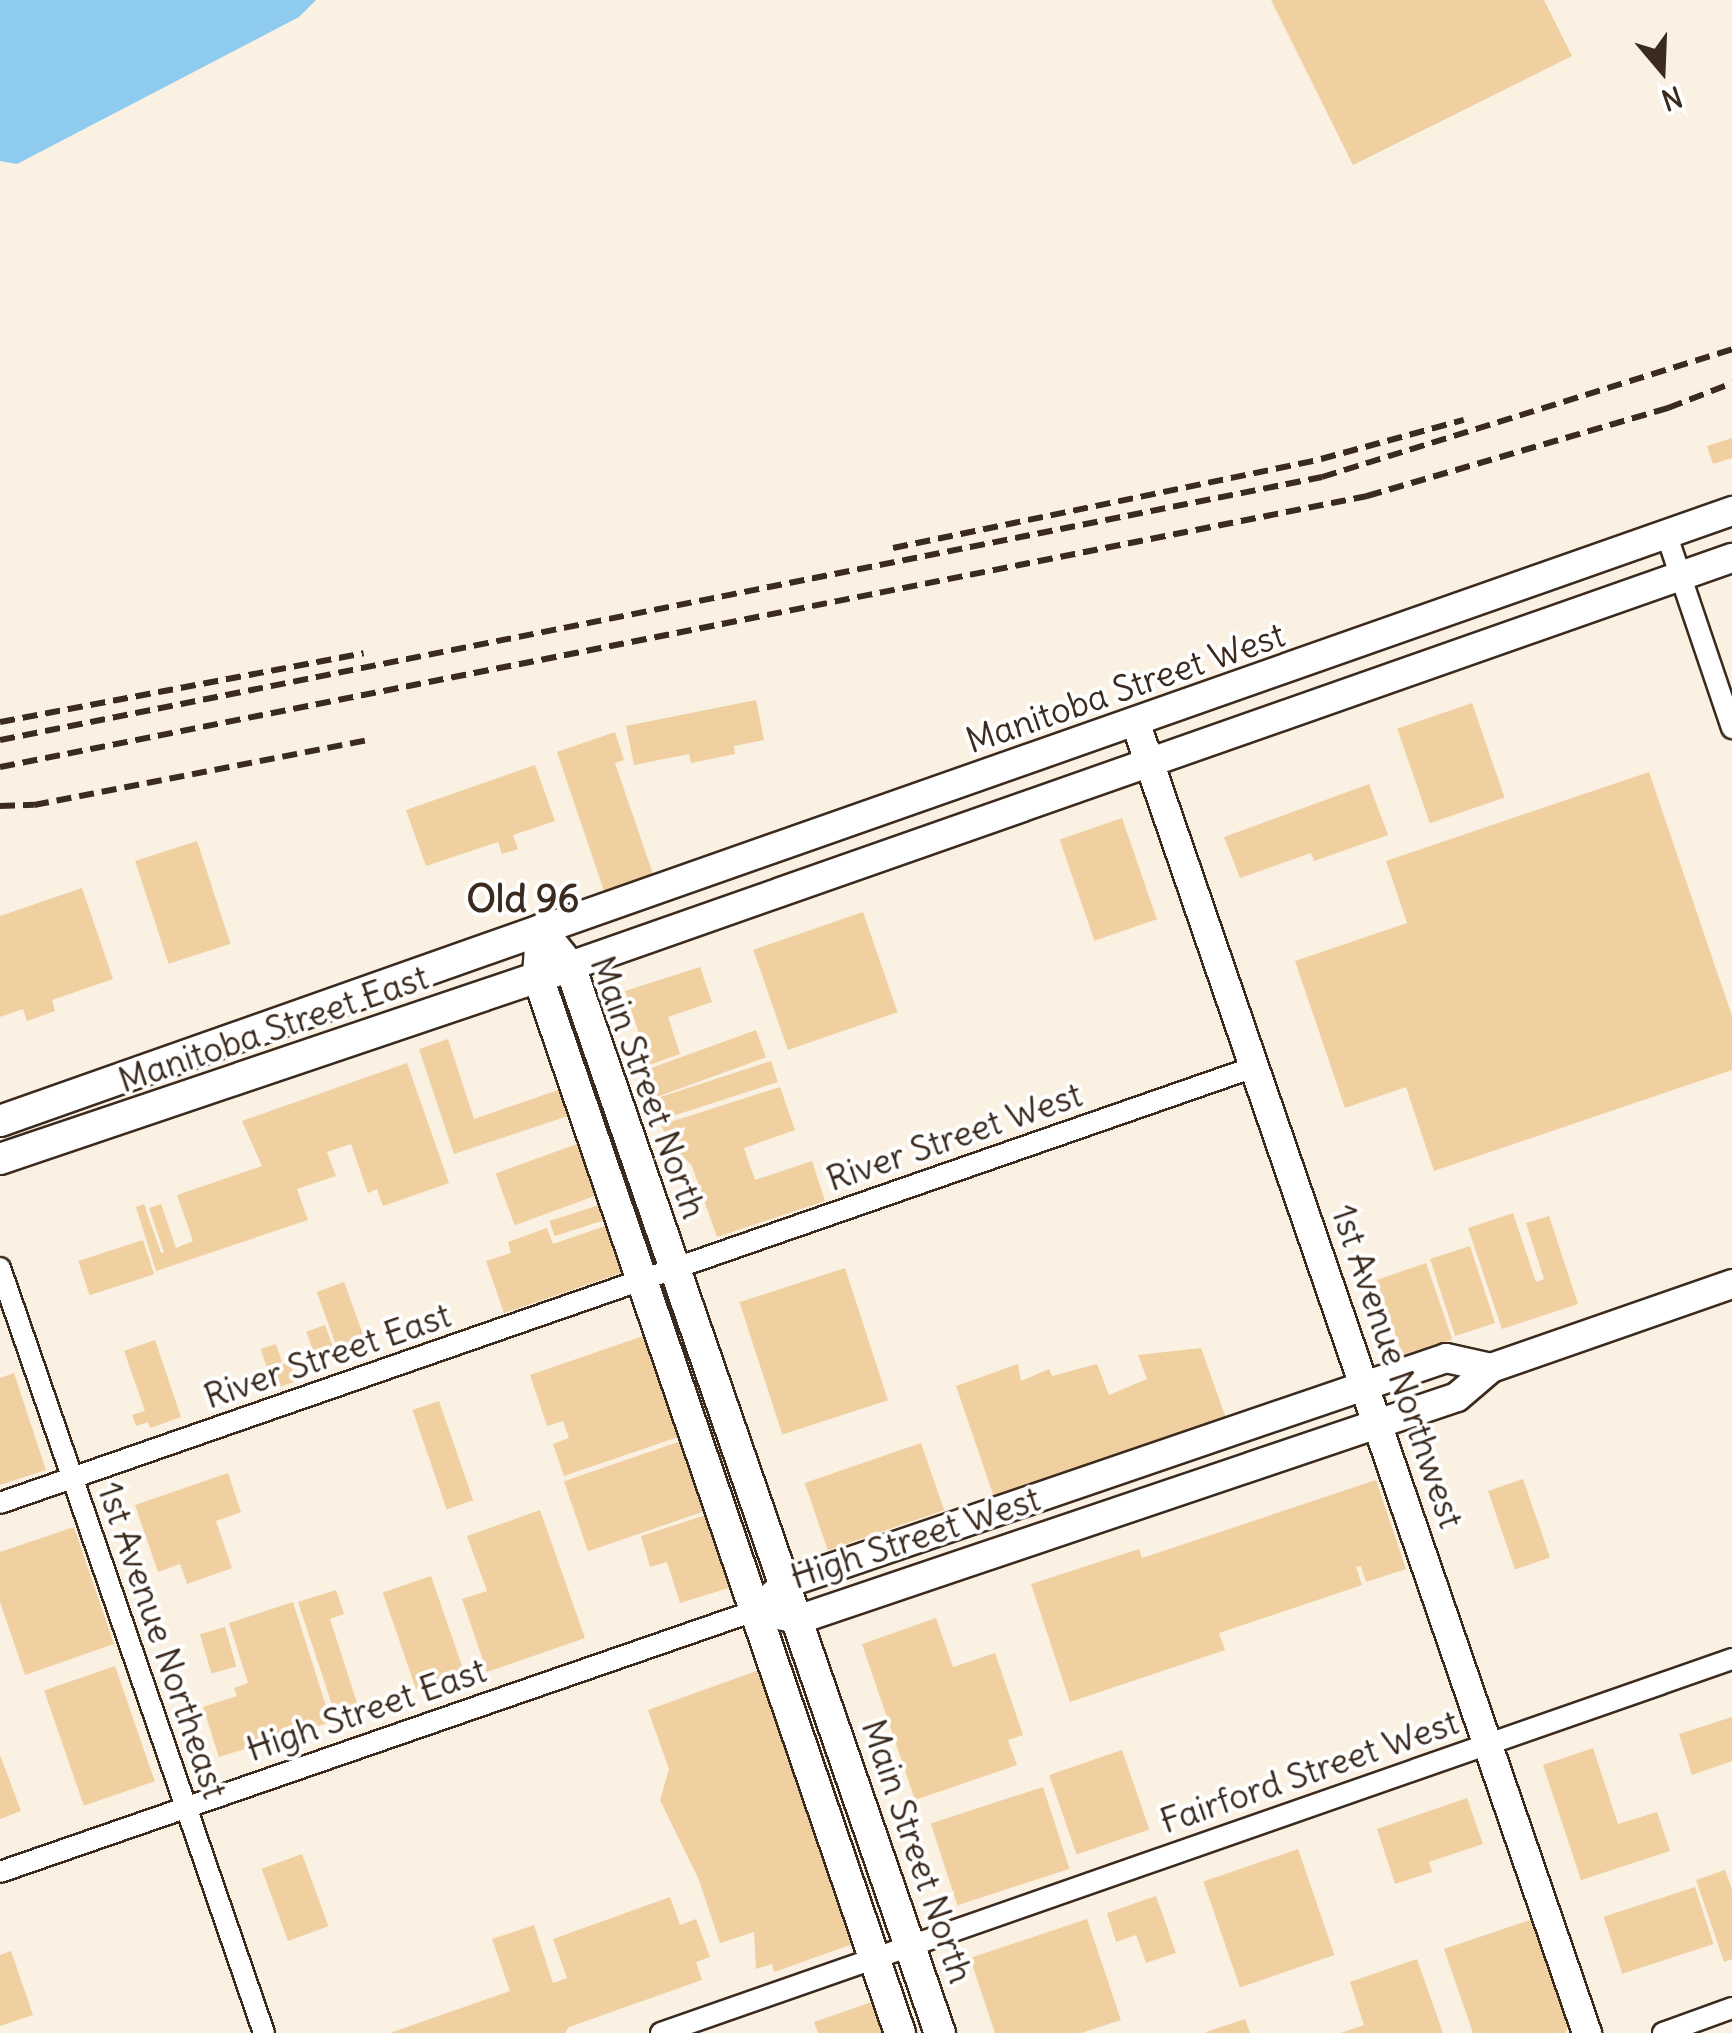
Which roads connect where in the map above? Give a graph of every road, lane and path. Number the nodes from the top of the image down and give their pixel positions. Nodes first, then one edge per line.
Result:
1 (1732, 511) edge
2 (1666, 534) junction
3 (1732, 558) edge
4 (1681, 576) junction
5 (1136, 724) junction
6 (1732, 728) edge
7 (1150, 764) junction
8 (541, 930) junction
9 (570, 966) junction
10 (538, 976) junction
11 (1254, 1066) junction
12 (0, 1122) edge
13 (0, 1159) edge
14 (0, 1268) edge
15 (675, 1268) junction
16 (639, 1280) junction
17 (1732, 1284) edge
18 (1491, 1368) junction
19 (1364, 1386) junction
20 (1378, 1424) junction
21 (73, 1478) junction
22 (0, 1503) edge
23 (787, 1583) junction
24 (754, 1611) junction
25 (800, 1620) junction
26 (1732, 1659) edge
27 (1487, 1742) junction
28 (186, 1806) junction
29 (0, 1872) edge
30 (910, 1948) junction
31 (874, 1960) junction
32 (1732, 2008) edge
33 (264, 2033) edge
34 (661, 2033) edge
35 (900, 2033) edge
36 (940, 2033) edge
37 (1587, 2033) edge
38 (1663, 2033) edge

1 - 2 main road, Manitoba Street West
2 - 4 street
2 - 5 main road, Manitoba Street West
3 - 4 main road
4 - 6 street
4 - 7 main road
5 - 7 main road, 1st Avenue Northwest
5 - 8 main road, Manitoba Street West
7 - 9 main road
7 - 11 main road, 1st Avenue Northwest
8 - 9 main road, Main Street North
8 - 10 main road, Main Street North
8 - 12 main road, Manitoba Street East
9 - 10 main road, Manitoba Street East
9 - 15 main road, Main Street North
10 - 13 main road, Manitoba Street East
10 - 16 main road, Main Street North
11 - 15 street, River Street West
11 - 19 main road, 1st Avenue Northwest
14 - 21 street, 1st Avenue Northeast
15 - 16 street, River Street East
15 - 23 main road, Main Street North
16 - 21 street, River Street East
16 - 24 main road, Main Street North
17 - 18 main road, High Street West
18 - 19 main road, High Street West
18 - 20 main road, High Street West
19 - 20 main road, 1st Avenue Northwest
19 - 23 main road, High Street West
20 - 25 main road, High Street West
20 - 27 main road, 1st Avenue Northwest
21 - 22 street, River Street East
21 - 28 street, 1st Avenue Northeast
23 - 24 main road, High Street West
23 - 25 main road, Main Street North
24 - 25 main road, High Street West
24 - 28 street, High Street East
24 - 31 main road, Main Street North
25 - 30 main road, Main Street North
26 - 27 street, Fairford Street West
27 - 30 street, Fairford Street West
27 - 37 main road, 1st Avenue Northwest
28 - 29 street, High Street East
28 - 33 street, 1st Avenue Northeast
30 - 31 street, Fairford Street West
30 - 36 main road, Main Street North
31 - 34 street, Fairford Street West
31 - 35 main road, Main Street North
32 - 38 street

